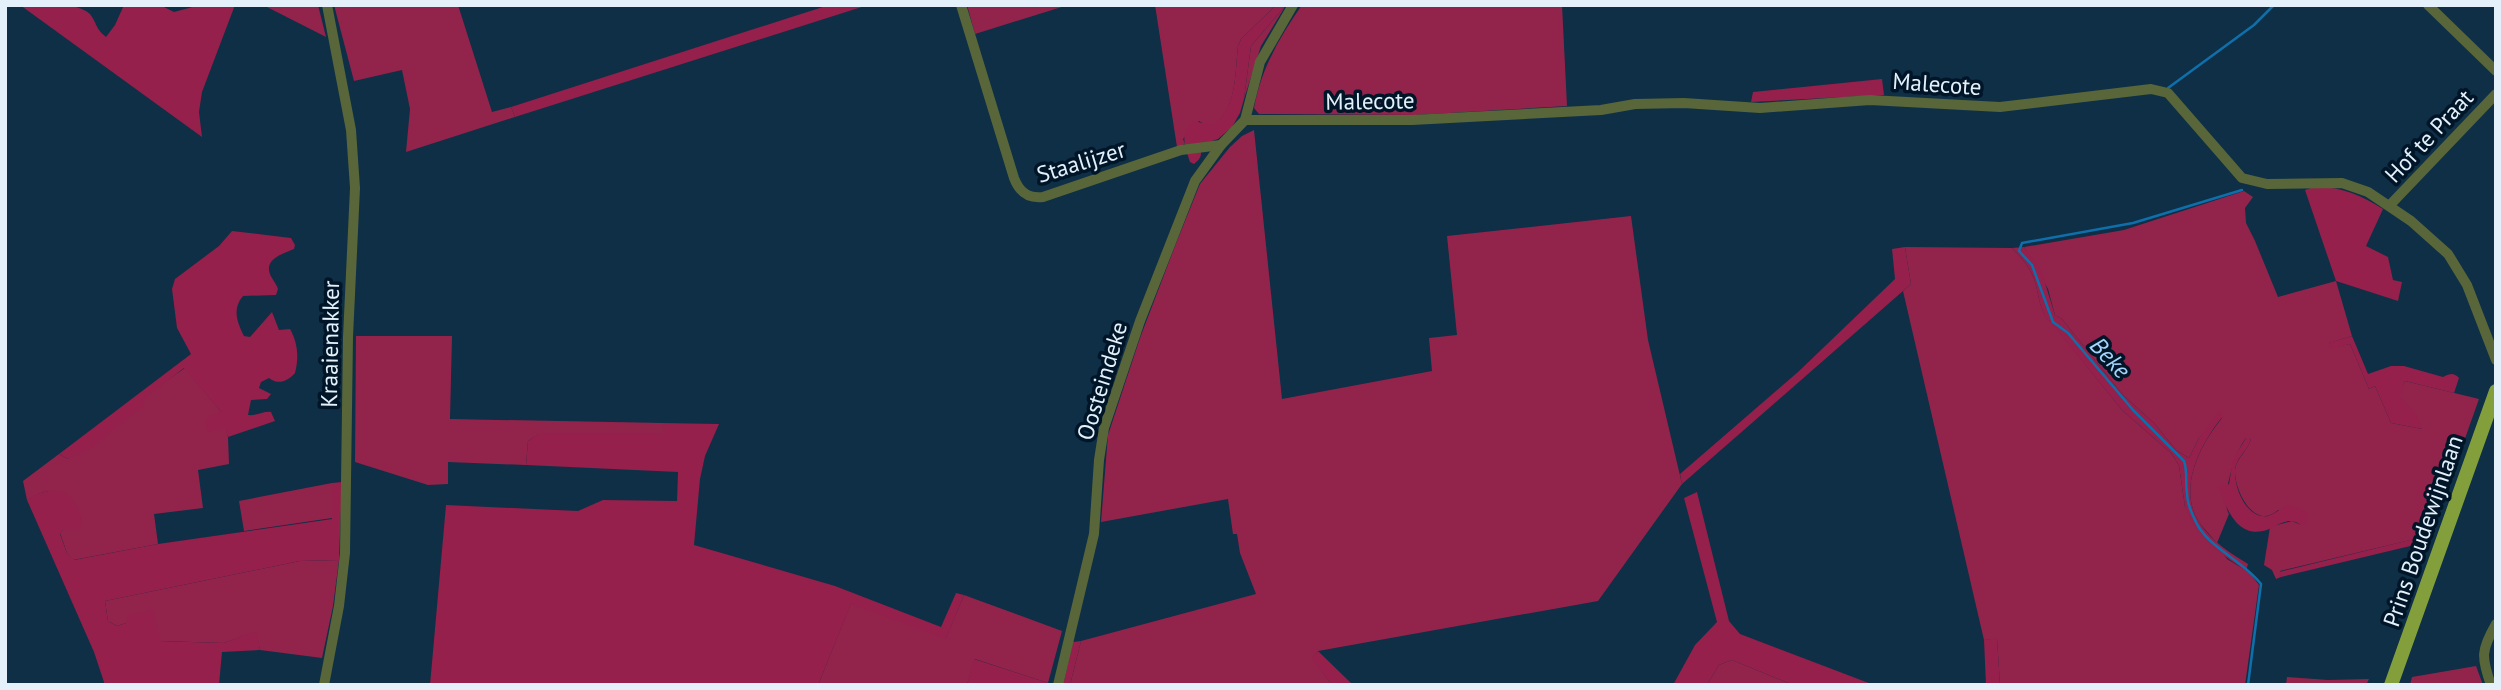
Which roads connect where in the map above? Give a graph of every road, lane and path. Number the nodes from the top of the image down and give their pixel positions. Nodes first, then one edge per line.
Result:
1 (327, 5) edge
2 (961, 5) edge
3 (1293, 5) edge
4 (2428, 5) edge
5 (2496, 71) edge
6 (2496, 94) edge
7 (1245, 116) junction
8 (1221, 145) junction
9 (2390, 205) junction
10 (2496, 360) edge
11 (2496, 391) edge
12 (2496, 624) edge
13 (2496, 658) edge
14 (2483, 662) junction
15 (324, 685) edge
16 (1058, 685) edge
17 (2391, 685) edge
18 (2491, 685) edge

1 - 15 street, Kraaienakker
2 - 8 street, Staalijzer
3 - 7 street
4 - 5 street
6 - 9 street, Hof te Praat
7 - 8 street, Oosteindeke
7 - 9 street, Malecote
8 - 16 street, Oosteindeke
9 - 10 street, Malecote
11 - 17 main road, Prins Boudewijnlaan
12 - 14 street
13 - 14 street
14 - 18 street

